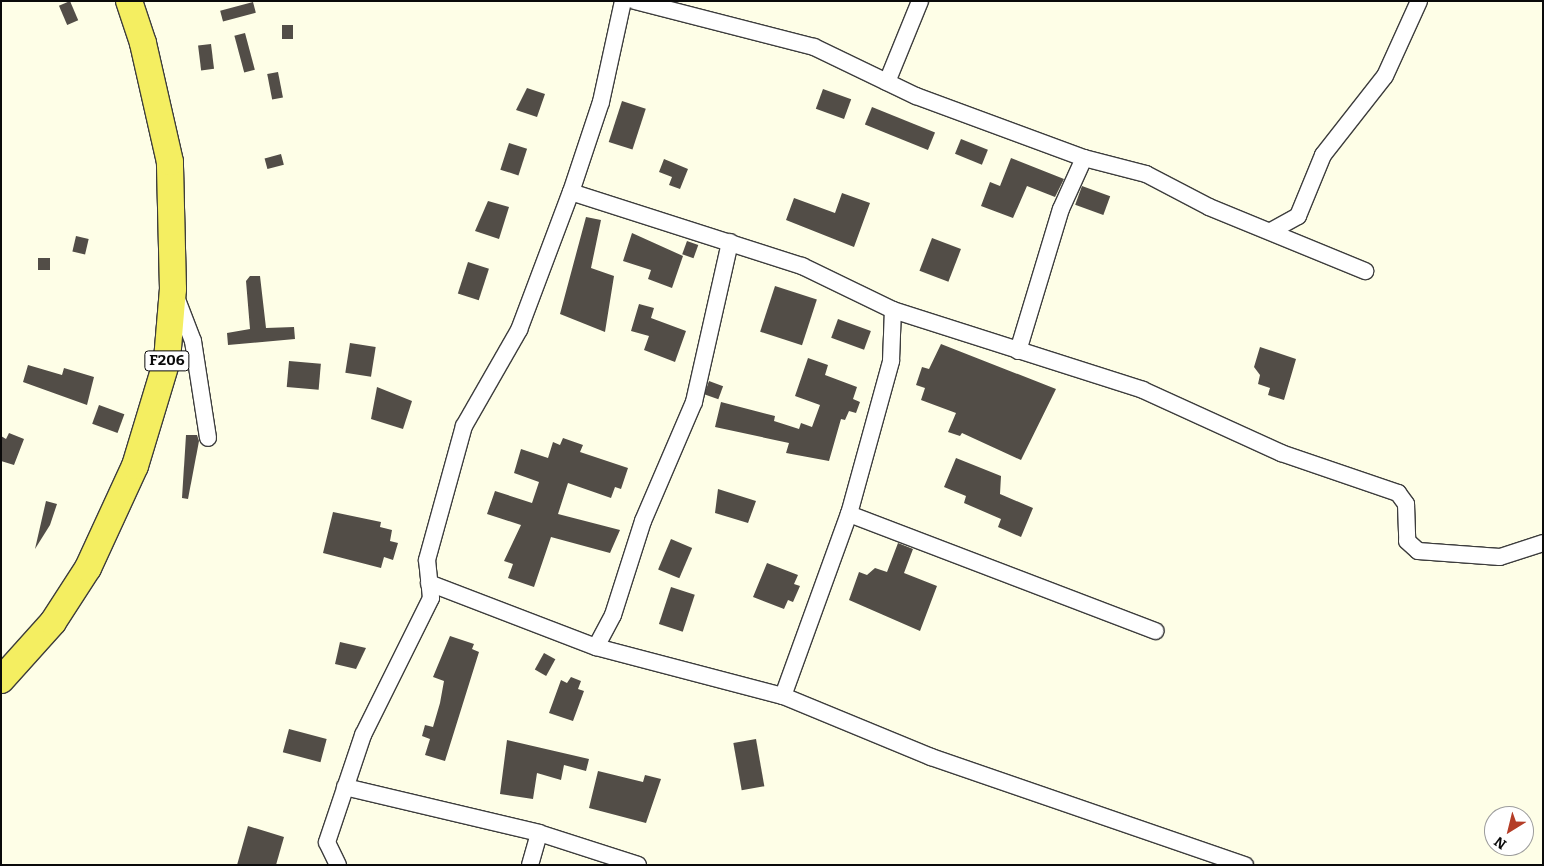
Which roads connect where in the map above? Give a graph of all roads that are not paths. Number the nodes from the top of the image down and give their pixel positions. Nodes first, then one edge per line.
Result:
1 (129, 1) edge
2 (623, 1) edge
3 (636, 1) edge
4 (920, 1) edge
5 (1419, 1) edge
6 (887, 82) junction
7 (1084, 158) junction
8 (571, 192) junction
9 (1271, 231) junction
10 (730, 242) junction
11 (1365, 271) dead end
12 (173, 289) junction
13 (893, 310) junction
14 (1018, 351) junction
15 (208, 438) dead end
16 (849, 514) junction
17 (1543, 544) edge
18 (429, 582) junction
19 (1155, 631) dead end
20 (596, 647) junction
21 (1, 680) edge
22 (783, 696) junction
23 (344, 787) junction
24 (539, 833) junction
25 (338, 865) edge
26 (530, 865) edge
27 (638, 865) edge
28 (1245, 865) edge

1 - 12 main road, F206
2 - 8 street
3 - 6 street
4 - 6 street
5 - 9 street
6 - 7 street
7 - 9 street
7 - 14 street
8 - 10 street
8 - 18 street
9 - 11 street
10 - 13 street
10 - 20 street
12 - 15 street
12 - 21 main road, F206
13 - 14 street
13 - 16 street
14 - 17 street
16 - 19 street
16 - 22 street
18 - 20 street
18 - 23 street
20 - 22 street
22 - 28 street
23 - 24 street
23 - 25 street
24 - 26 street
24 - 27 street

